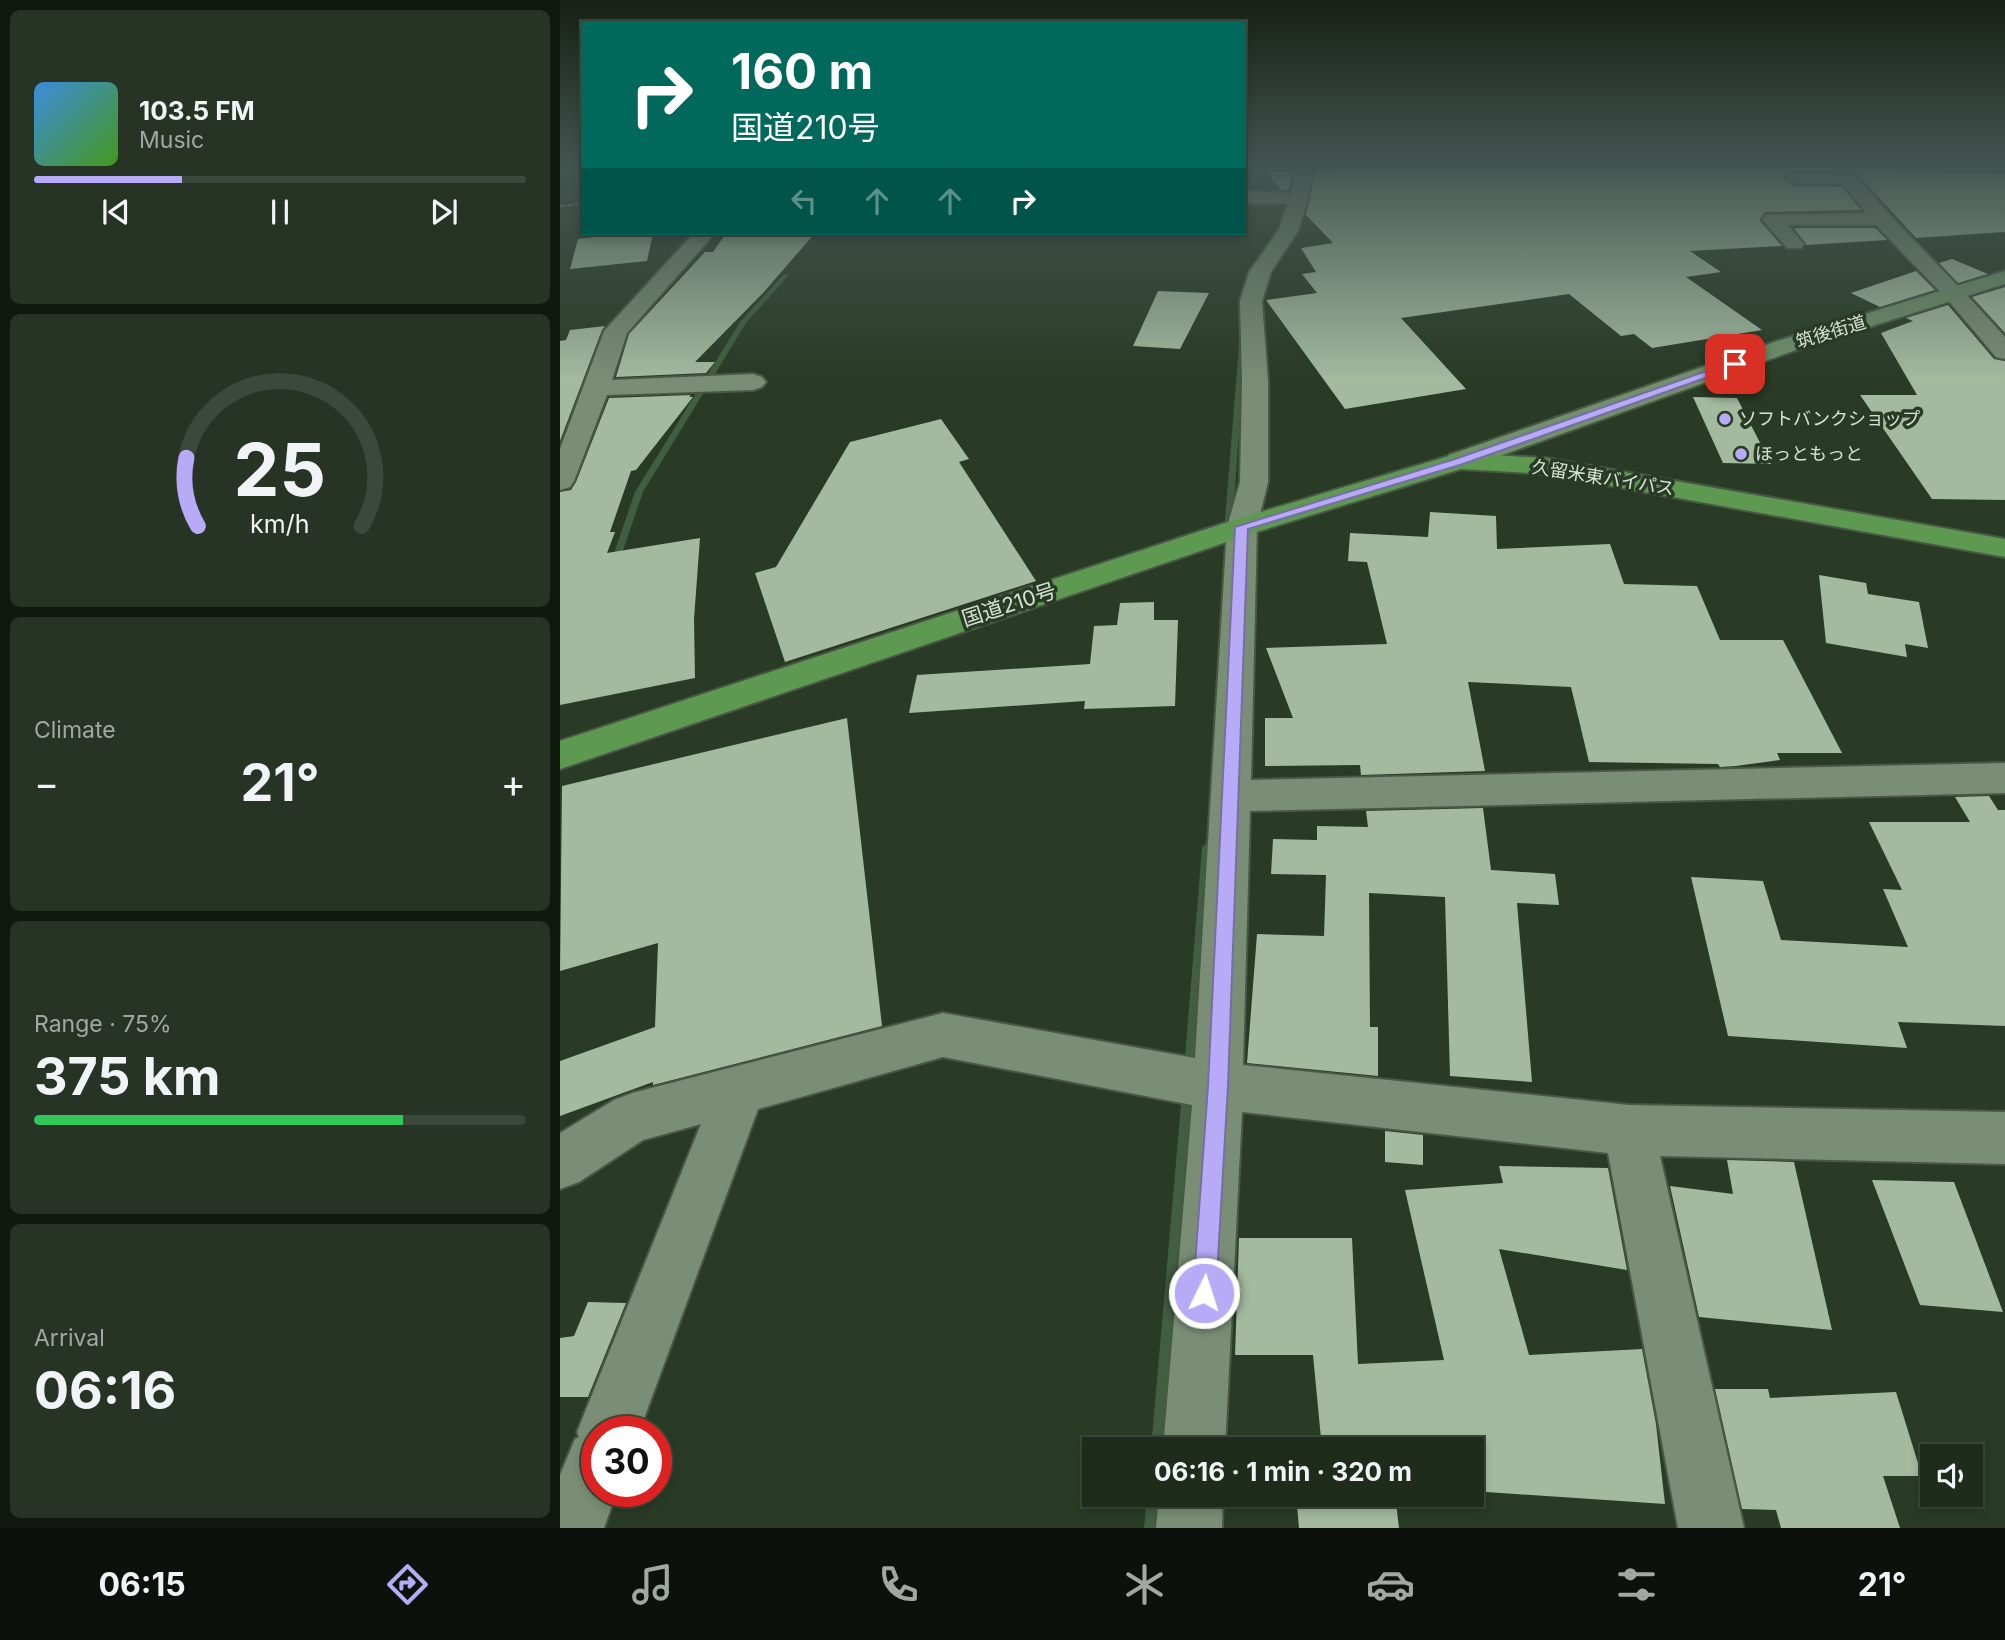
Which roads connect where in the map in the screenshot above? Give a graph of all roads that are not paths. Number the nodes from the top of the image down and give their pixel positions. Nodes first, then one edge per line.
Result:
1 (700, 238) edge
2 (1284, 238) edge
3 (1789, 238) edge
4 (1900, 238) edge
5 (1794, 244) dead end
6 (2005, 277) edge
7 (1955, 294) junction
8 (2005, 352) edge
9 (753, 382) dead end
10 (597, 388) junction
11 (1459, 461) junction
12 (560, 481) edge
13 (1241, 527) junction
14 (2005, 548) edge
15 (2005, 572) edge
16 (560, 755) edge
17 (2005, 778) edge
18 (1230, 796) junction
19 (1218, 1086) junction
20 (740, 1090) junction
21 (1629, 1130) junction
22 (2005, 1138) edge
23 (560, 1163) edge
24 (614, 1416) edge
25 (1195, 1437) edge
26 (581, 1502) edge
27 (1190, 1507) edge
28 (571, 1528) edge
29 (1189, 1528) edge
30 (1711, 1528) edge

1 - 10 street
2 - 13 street
3 - 5 street
4 - 7 street
6 - 7 street, 筑後街道
7 - 8 street
7 - 11 street, 筑後街道
9 - 10 street
10 - 12 street
11 - 13 highway, 国道210号
11 - 14 highway, 久留米東バイパス
11 - 15 highway, 久留米東バイパス
13 - 16 highway, 国道210号
13 - 18 street
17 - 18 street
18 - 19 street
19 - 20 street
19 - 21 street
19 - 25 street
20 - 23 street
20 - 24 street
21 - 22 street
21 - 30 street
26 - 28 street
27 - 29 street

